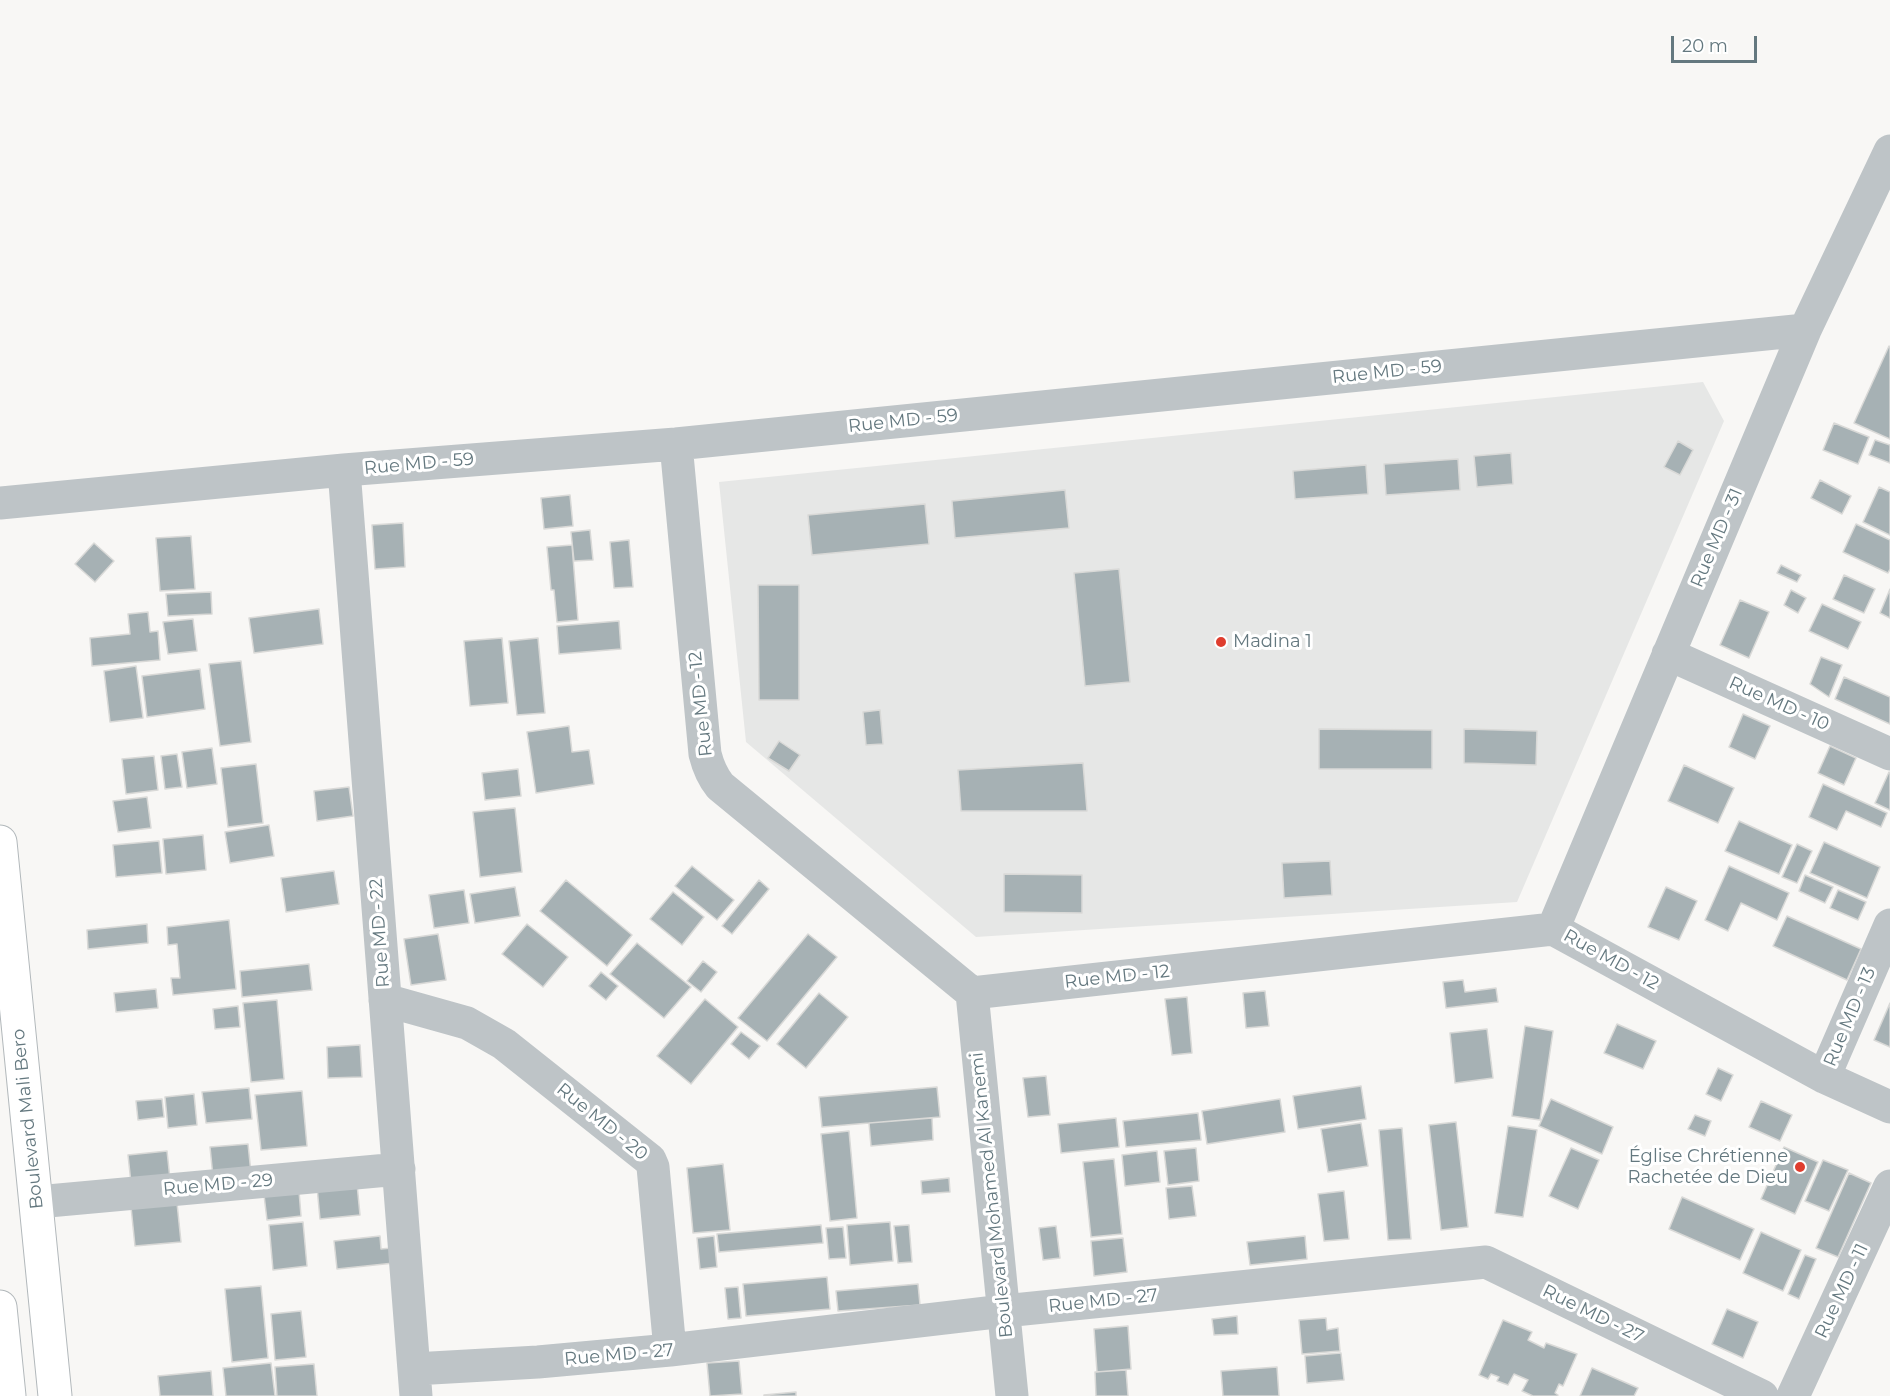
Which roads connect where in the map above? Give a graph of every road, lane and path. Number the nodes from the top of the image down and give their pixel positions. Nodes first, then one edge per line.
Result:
1 (1890, 151) edge
2 (1805, 330) junction
3 (676, 444) junction
4 (344, 470) junction
5 (0, 503) edge
6 (1668, 654) junction
7 (1890, 754) edge
8 (0, 842) edge
9 (1890, 924) edge
10 (1553, 929) junction
11 (972, 993) junction
12 (385, 1000) junction
13 (9, 1018) edge
14 (1824, 1077) junction
15 (1890, 1107) edge
16 (399, 1168) junction
17 (1890, 1186) edge
18 (37, 1202) junction
19 (0, 1307) edge
20 (1004, 1311) junction
21 (670, 1350) junction
22 (415, 1382) edge
23 (9, 1396) edge
24 (55, 1396) edge
25 (1012, 1396) edge
26 (1762, 1396) edge
27 (1794, 1396) edge

1 - 2 street, Rue MD - 31
2 - 3 street, Rue MD - 59
2 - 6 street, Rue MD - 31
3 - 4 street, Rue MD - 59
3 - 11 street, Rue MD - 12
4 - 5 street, Rue MD - 59
4 - 12 street, Rue MD - 22
6 - 7 street, Rue MD - 10
6 - 10 street, Rue MD - 31
8 - 13 main road, Boulevard Mali Bero
9 - 14 street, Rue MD - 13
10 - 11 street, Rue MD - 12
10 - 14 street, Rue MD - 12
11 - 20 street, Boulevard Mohamed Al Kanemi
12 - 16 street, Rue MD - 22
12 - 21 street, Rue MD - 20
13 - 18 main road, Boulevard Mali Bero
14 - 15 street, Rue MD - 12
16 - 18 street, Rue MD - 29
16 - 22 street, Rue MD - 22
17 - 27 street, Rue MD - 11
18 - 24 main road, Boulevard Mali Bero
19 - 23 main road
20 - 21 street, Rue MD - 27
20 - 25 street, Boulevard Mohamed Al Kanemi
20 - 26 street, Rue MD - 27
21 - 22 street, Rue MD - 27

